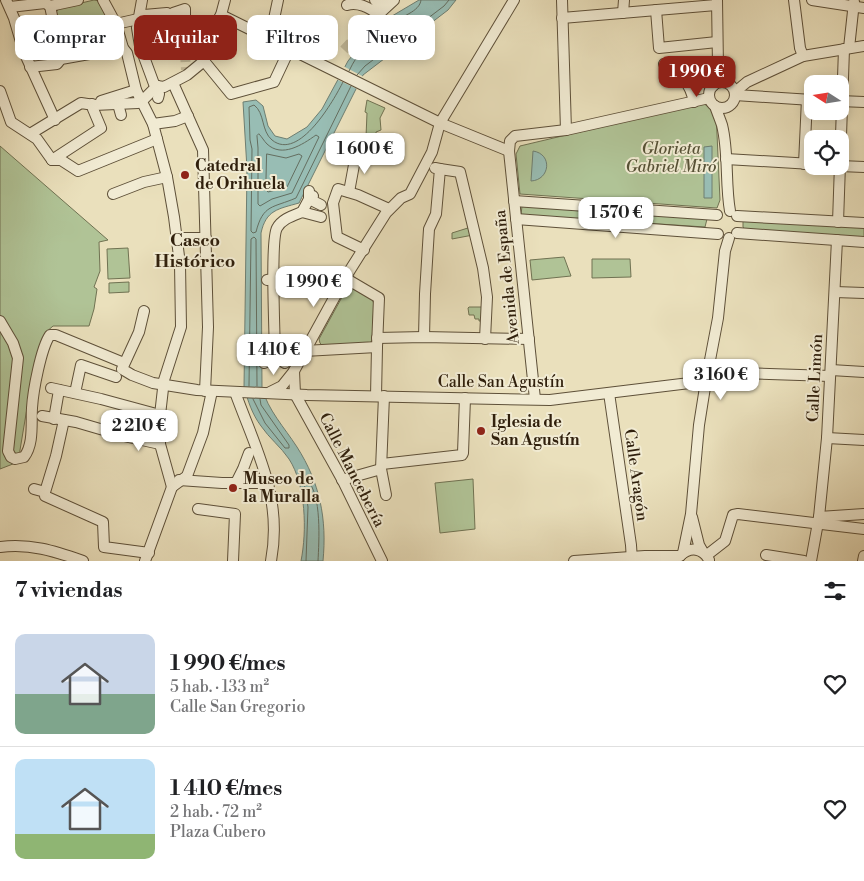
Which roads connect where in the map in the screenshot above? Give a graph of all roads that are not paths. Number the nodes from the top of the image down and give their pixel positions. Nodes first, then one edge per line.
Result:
1 (78, 0) edge
2 (103, 0) edge
3 (142, 0) edge
4 (225, 0) edge
5 (278, 0) edge
6 (388, 0) edge
7 (394, 0) edge
8 (514, 0) edge
9 (562, 0) edge
10 (624, 0) edge
11 (794, 0) edge
12 (812, 0) edge
13 (8, 3) edge
14 (350, 3) edge
15 (716, 3) edge
16 (853, 3) edge
17 (668, 4) edge
18 (47, 5) junction
19 (376, 8) edge
20 (864, 8) edge
21 (656, 10) junction
22 (623, 13) junction
23 (50, 15) edge
24 (111, 15) edge
25 (139, 15) edge
26 (144, 15) edge
27 (184, 15) edge
28 (221, 15) edge
29 (275, 15) edge
30 (562, 18) junction
31 (717, 42) junction
32 (864, 46) edge
33 (124, 47) edge
34 (846, 48) junction
35 (125, 50) junction
36 (134, 53) edge
37 (803, 56) junction
38 (60, 60) edge
39 (146, 60) edge
40 (284, 60) edge
41 (314, 60) edge
42 (204, 61) joint
43 (664, 64) dead end
44 (718, 66) junction
45 (30, 67) junction
46 (844, 75) edge
47 (165, 86) junction
48 (713, 86) junction
49 (731, 89) junction
50 (136, 90) junction
51 (0, 91) edge
52 (804, 99) edge
53 (849, 101) edge
54 (694, 102) junction
55 (864, 102) edge
56 (141, 103) junction
57 (92, 104) junction
58 (118, 104) junction
59 (716, 104) junction
60 (121, 115) dead end
61 (188, 116) junction
62 (55, 120) junction
63 (440, 123) junction
64 (153, 124) junction
65 (566, 130) junction
66 (30, 134) junction
67 (157, 139) junction
68 (509, 151) junction
69 (356, 154) dead end
70 (52, 160) junction
71 (726, 160) junction
72 (804, 164) edge
73 (849, 166) edge
74 (425, 167) junction
75 (864, 167) edge
76 (440, 169) junction
77 (841, 175) edge
78 (167, 177) junction
79 (349, 192) junction
80 (113, 194) dead end
81 (514, 201) junction
82 (321, 205) dead end
83 (389, 209) junction
84 (302, 212) junction
85 (727, 214) junction
86 (321, 217) dead end
87 (516, 219) junction
88 (838, 222) junction
89 (864, 223) edge
90 (726, 235) junction
91 (200, 236) junction
92 (837, 240) junction
93 (182, 242) dead end
94 (864, 242) edge
95 (364, 250) junction
96 (286, 277) dead end
97 (345, 278) junction
98 (270, 280) junction
99 (835, 292) junction
100 (864, 294) edge
101 (144, 310) dead end
102 (285, 312) dead end
103 (274, 313) junction
104 (0, 321) edge
105 (424, 337) junction
106 (485, 339) junction
107 (529, 339) junction
108 (377, 342) junction
109 (304, 351) junction
110 (124, 361) junction
111 (264, 363) dead end
112 (294, 371) junction
113 (864, 372) edge
114 (831, 373) junction
115 (709, 376) junction
116 (116, 377) dead end
117 (164, 385) junction
118 (208, 391) junction
119 (75, 393) junction
120 (238, 393) junction
121 (264, 393) junction
122 (609, 393) junction
123 (295, 394) junction
124 (380, 396) junction
125 (465, 398) junction
126 (535, 399) junction
127 (160, 415) junction
128 (42, 416) dead end
129 (59, 419) junction
130 (827, 438) junction
131 (864, 440) edge
132 (160, 444) junction
133 (249, 453) dead end
134 (381, 466) junction
135 (182, 480) junction
136 (342, 480) junction
137 (170, 482) junction
138 (236, 483) junction
139 (268, 483) junction
140 (34, 489) dead end
141 (45, 492) junction
142 (386, 495) dead end
143 (198, 509) dead end
144 (691, 514) junction
145 (864, 514) edge
146 (818, 520) junction
147 (864, 529) edge
148 (0, 547) edge
149 (706, 556) edge
150 (766, 556) dead end
151 (864, 556) edge
152 (147, 557) edge
153 (676, 557) edge
154 (631, 559) edge
155 (80, 560) edge
156 (233, 561) edge
157 (271, 561) edge
158 (382, 561) edge
159 (574, 561) edge
160 (804, 561) edge
161 (811, 561) edge
162 (863, 561) edge

1 - 18 street
2 - 24 street
3 - 25 street
4 - 28 street
5 - 29 street
6 - 19 street
7 - 19 street
8 - 63 street
9 - 30 street
10 - 22 street
11 - 37 street
12 - 16 street
13 - 18 street
13 - 45 street
14 - 19 street
15 - 17 street
15 - 31 street
16 - 20 street
16 - 34 street
17 - 21 street
18 - 23 street
21 - 22 street
21 - 31 street
22 - 30 street
26 - 27 street
30 - 65 street
31 - 44 street
32 - 34 street
33 - 35 street
34 - 37 street
34 - 46 street
35 - 36 street
35 - 50 street
37 - 49 street
38 - 45 street
39 - 47 street
40 - 42 street
41 - 63 street
42 - 47 street
43 - 54 street
44 - 48 street
44 - 49 street
45 - 62 street
47 - 56 street
47 - 56 street
47 - 61 street
48 - 49 street
48 - 59 street
49 - 52 street
49 - 59 street
50 - 56 street
50 - 57 street
51 - 66 street
53 - 55 street
54 - 59 street
54 - 65 street
56 - 58 street
56 - 64 street
57 - 58 street
57 - 62 street
57 - 70 street
58 - 60 street
59 - 71 street
61 - 64 street
61 - 91 street
62 - 66 street
63 - 68 street
63 - 74 street
64 - 67 street
65 - 68 street
66 - 70 street
67 - 70 street
67 - 78 street
68 - 81 street, Avenida de España
69 - 79 street
71 - 72 street
71 - 85 street
73 - 75 street
74 - 76 street
74 - 83 street
76 - 105 street
76 - 106 street
77 - 88 street
78 - 80 street
78 - 117 street
79 - 83 street
79 - 95 street
81 - 85 street
81 - 87 street, Avenida de España
82 - 84 street
83 - 95 street
84 - 86 street
84 - 98 street
85 - 88 street
85 - 90 street
85 - 90 street
87 - 90 street
87 - 107 street, Avenida de España
88 - 89 street
90 - 92 street
90 - 115 street
91 - 93 street
91 - 118 street
92 - 94 street
92 - 99 street, Calle Limón
95 - 97 street
96 - 98 street
97 - 108 street
97 - 109 street
98 - 103 street
99 - 100 street
99 - 114 street, Calle Limón
101 - 110 street
102 - 103 street
103 - 111 street
104 - 110 street
105 - 106 street
105 - 108 street
106 - 107 street
107 - 126 street, Avenida de España
108 - 109 street
108 - 124 street
109 - 112 street
110 - 117 street, Calle San Agustín
112 - 121 street
112 - 123 street
113 - 114 street, Calle San Agustín
114 - 115 street, Calle San Agustín
114 - 130 street, Calle Limón
115 - 122 street, Calle San Agustín
115 - 144 street
116 - 119 street
117 - 118 street, Calle San Agustín
117 - 127 street
118 - 120 street, Calle San Agustín
118 - 135 street
119 - 127 street
119 - 129 street
120 - 121 street, Calle San Agustín
120 - 139 street
121 - 123 street, Calle San Agustín
122 - 126 street, Calle San Agustín
122 - 154 street, Calle Aragón
123 - 124 street, Calle San Agustín
123 - 136 street, Calle Mancebería
124 - 125 street, Calle San Agustín
124 - 134 street
125 - 126 street, Calle San Agustín
125 - 134 street
127 - 132 street
128 - 129 street
129 - 132 street
129 - 141 street
130 - 131 street
130 - 146 street, Calle Limón
132 - 137 street
133 - 138 street
134 - 136 street
134 - 142 street
135 - 137 street
135 - 138 street
136 - 158 street, Calle Mancebería
137 - 152 street
138 - 139 street
139 - 157 street
140 - 141 street
141 - 152 street
143 - 156 street
144 - 149 street
144 - 153 street
145 - 146 street
146 - 147 street
146 - 149 street
146 - 161 street, Calle Limón
148 - 155 street
149 - 153 street
150 - 160 street
151 - 162 street
153 - 154 street
154 - 159 street

